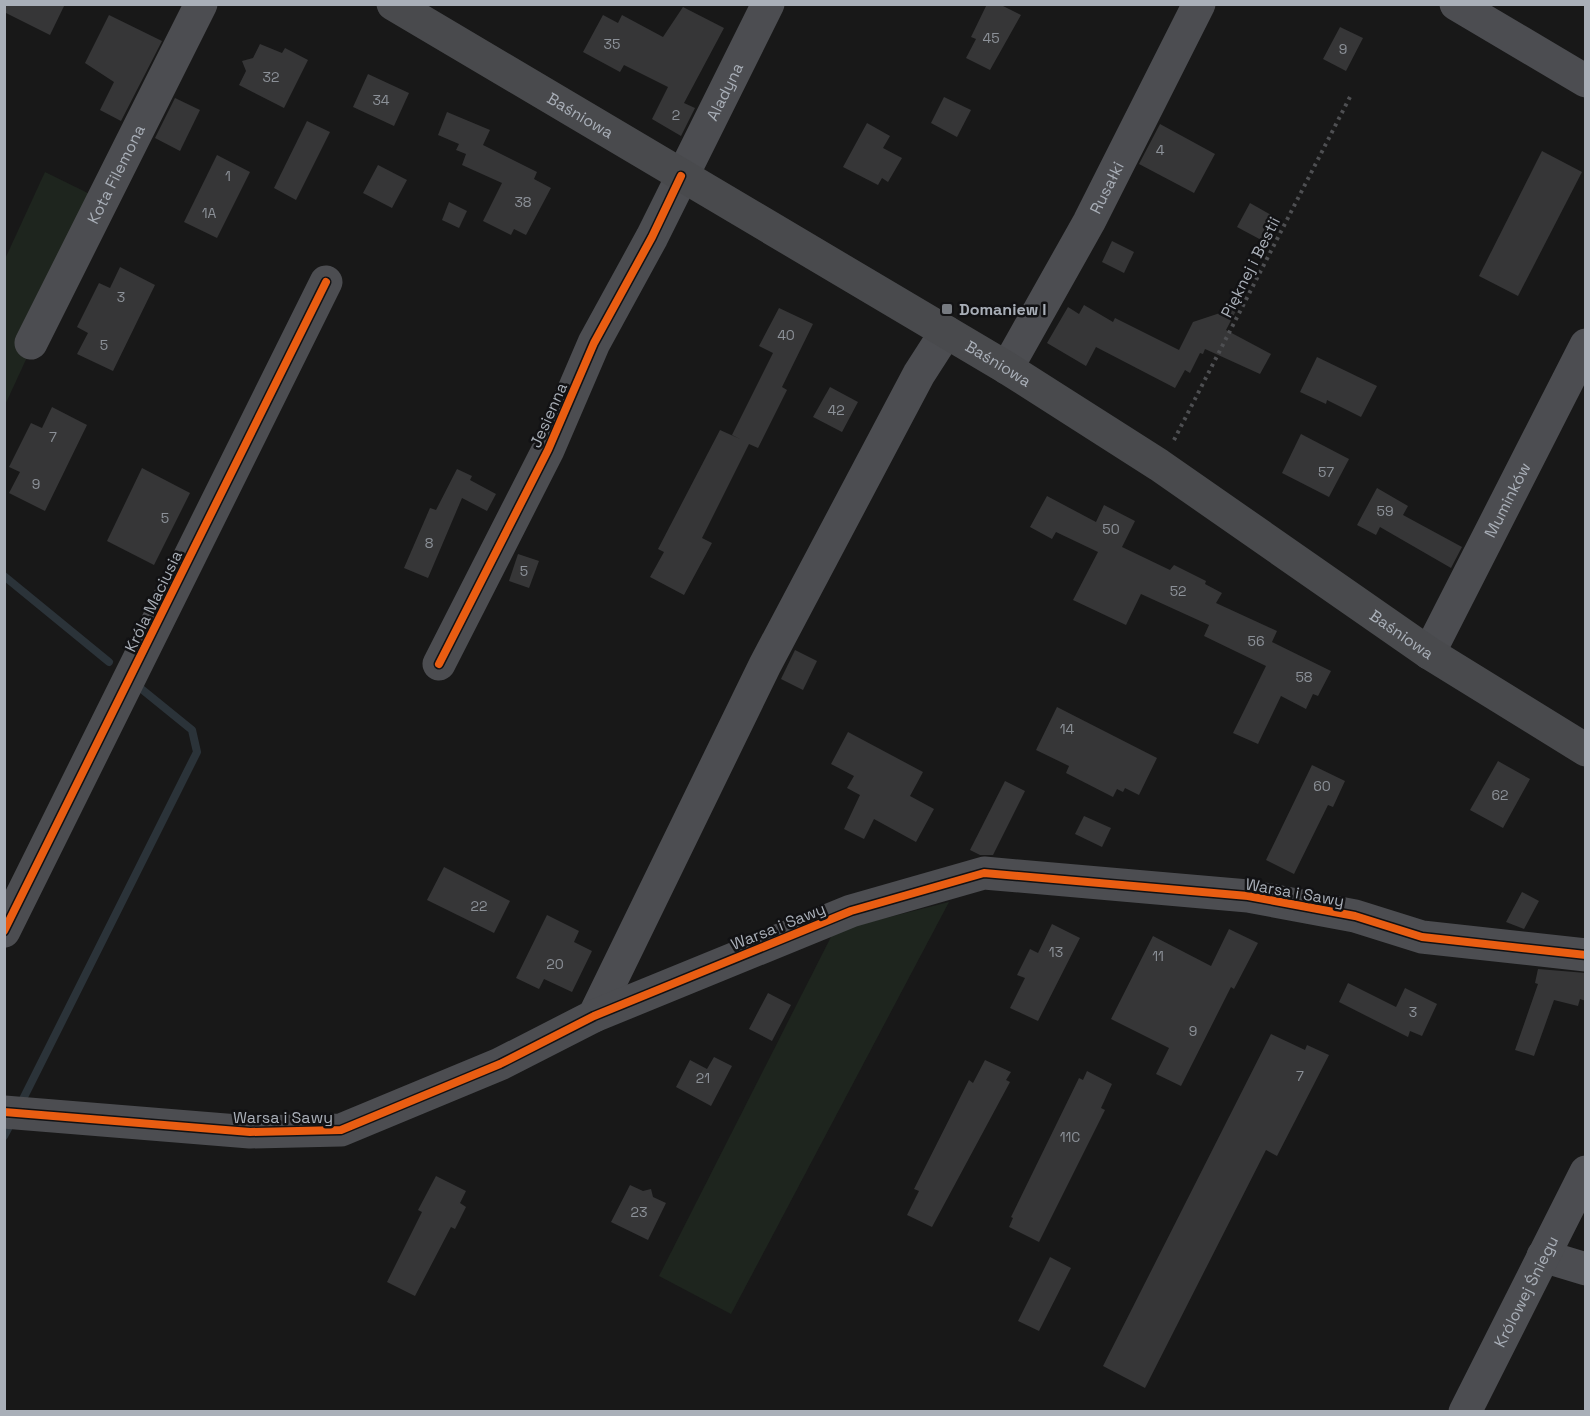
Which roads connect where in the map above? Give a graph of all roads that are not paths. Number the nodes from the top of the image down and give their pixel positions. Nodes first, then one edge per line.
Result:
1 (201, 4) edge
2 (393, 4) edge
3 (768, 4) edge
4 (1199, 4) edge
5 (1456, 4) edge
6 (1586, 81) edge
7 (681, 176) junction
8 (326, 282) dead end
9 (946, 332) junction
10 (31, 343) dead end
11 (1586, 345) edge
12 (1007, 368) junction
13 (1429, 653) junction
14 (439, 664) dead end
15 (1586, 750) edge
16 (4, 932) edge
17 (1586, 955) edge
18 (594, 1016) junction
19 (4, 1112) edge
20 (1586, 1172) edge
21 (1543, 1256) junction
22 (1586, 1269) edge
23 (1465, 1412) edge

1 - 10 street, Kota Filemona
2 - 7 main road, Baśniowa
3 - 7 street, Aladyna
4 - 12 street, Rusałki
5 - 6 street
7 - 9 main road, Baśniowa
7 - 14 street, Jesienna
8 - 16 street, Króla Maciusia
9 - 12 main road, Baśniowa
9 - 18 street
11 - 13 street, Muminków
12 - 13 main road, Baśniowa
13 - 15 main road, Baśniowa
17 - 18 street, Warsa i Sawy
18 - 19 street, Warsa i Sawy
20 - 21 street, Królowej Śniegu
21 - 22 street
21 - 23 street, Królowej Śniegu

